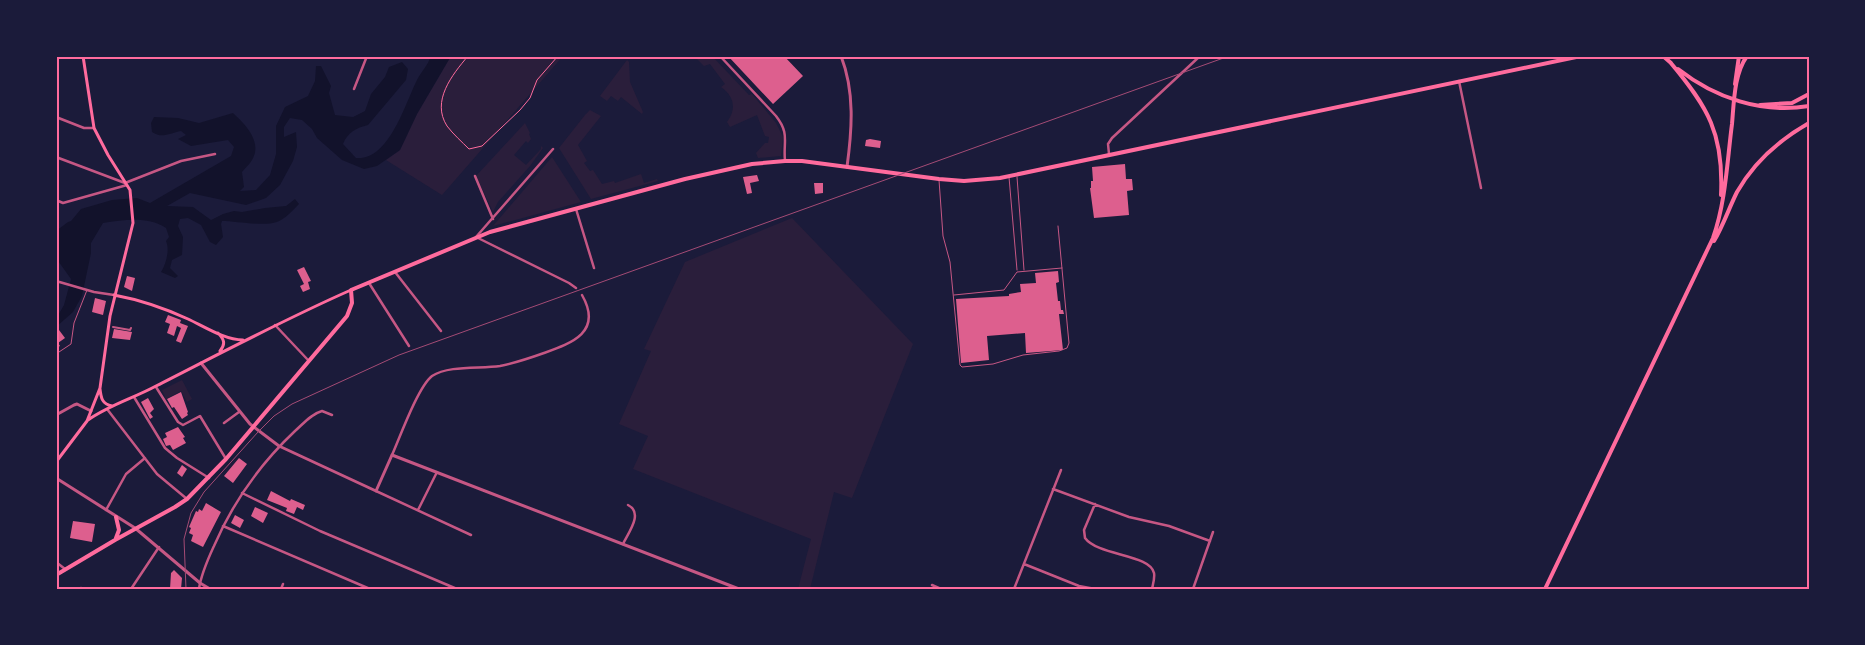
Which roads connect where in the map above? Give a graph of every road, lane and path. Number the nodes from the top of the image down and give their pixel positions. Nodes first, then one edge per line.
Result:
1 (83, 56) edge
2 (367, 56) edge
3 (468, 56) edge
4 (558, 56) edge
5 (720, 56) edge
6 (841, 56) edge
7 (1200, 56) edge
8 (1581, 56) edge
9 (1664, 56) edge
10 (1738, 56) edge
11 (1747, 56) edge
12 (1670, 62) junction
13 (1459, 81) junction
14 (354, 89) dead end
15 (1809, 94) edge
16 (1734, 103) junction
17 (1758, 106) junction
18 (1809, 106) edge
19 (56, 117) edge
20 (1809, 123) edge
21 (94, 128) junction
22 (553, 149) dead end
23 (215, 154) dead end
24 (1109, 154) junction
25 (56, 157) edge
26 (785, 161) junction
27 (848, 167) junction
28 (1017, 175) junction
29 (475, 176) dead end
30 (1009, 176) junction
31 (939, 180) junction
32 (126, 184) junction
33 (1481, 188) dead end
34 (56, 200) edge
35 (63, 203) junction
36 (56, 205) edge
37 (576, 209) junction
38 (1721, 212) junction
39 (492, 218) junction
40 (1058, 226) dead end
41 (476, 237) junction
42 (1707, 252) junction
43 (594, 268) dead end
44 (1062, 268) junction
45 (395, 271) junction
46 (1024, 271) junction
47 (1017, 272) junction
48 (56, 281) edge
49 (368, 282) junction
50 (576, 288) dead end
51 (86, 290) junction
52 (351, 290) junction
53 (114, 295) junction
54 (582, 295) dead end
55 (953, 295) junction
56 (275, 325) junction
57 (113, 327) dead end
58 (131, 328) dead end
59 (441, 331) dead end
60 (217, 332) junction
61 (246, 340) junction
62 (409, 346) dead end
63 (56, 354) edge
64 (218, 354) junction
65 (309, 361) junction
66 (201, 362) junction
67 (156, 386) junction
68 (100, 388) junction
69 (134, 397) junction
70 (113, 406) junction
71 (107, 409) junction
72 (91, 411) junction
73 (240, 412) junction
74 (56, 415) edge
75 (332, 415) dead end
76 (87, 421) junction
77 (224, 423) dead end
78 (253, 427) junction
79 (279, 446) junction
80 (392, 455) junction
81 (145, 458) junction
82 (226, 459) junction
83 (56, 462) edge
84 (1061, 470) dead end
85 (437, 472) junction
86 (56, 478) edge
87 (209, 478) junction
88 (1053, 489) junction
89 (376, 491) junction
90 (242, 493) junction
91 (187, 499) junction
92 (1095, 504) junction
93 (628, 505) dead end
94 (106, 510) junction
95 (418, 510) junction
96 (116, 516) junction
97 (223, 526) junction
98 (135, 528) junction
99 (1213, 532) dead end
100 (471, 535) dead end
101 (115, 540) junction
102 (1210, 541) junction
103 (623, 544) junction
104 (159, 547) junction
105 (56, 562) edge
106 (1023, 564) junction
107 (66, 570) junction
108 (56, 575) edge
109 (200, 583) junction
110 (283, 584) dead end
111 (932, 585) dead end
112 (1085, 588) edge
113 (131, 589) edge
114 (199, 589) edge
115 (210, 589) edge
116 (281, 589) edge
117 (370, 589) edge
118 (457, 589) edge
119 (739, 589) edge
120 (941, 589) edge
121 (1014, 589) edge
122 (1095, 589) edge
123 (1152, 589) edge
124 (1193, 589) edge
125 (1545, 589) edge

1 - 21 main road
2 - 14 street
3 - 4 path
5 - 26 street
6 - 27 street
7 - 24 street
8 - 13 main road
9 - 12 main road
10 - 16 main road
11 - 16 main road
12 - 17 main road
12 - 38 main road
13 - 24 main road
13 - 33 street
15 - 17 main road
16 - 38 main road
17 - 18 main road
19 - 21 street
20 - 42 main road
21 - 32 main road
22 - 39 street
23 - 32 street
24 - 28 main road
25 - 32 street
26 - 27 main road
26 - 37 main road
27 - 31 main road
28 - 30 main road
28 - 46 lane
29 - 39 street
30 - 31 main road
30 - 47 lane
31 - 55 lane
32 - 35 street
32 - 53 main road
34 - 35 street
35 - 36 street
37 - 41 main road
37 - 43 street
38 - 42 main road
39 - 41 street
40 - 44 lane
41 - 45 main road
41 - 50 street
42 - 125 main road
44 - 46 lane
44 - 55 lane
45 - 49 main road
45 - 59 street
46 - 47 lane
47 - 55 lane
48 - 51 street
49 - 52 main road
49 - 62 street
51 - 53 street
51 - 63 lane
52 - 56 main road
52 - 65 main road
53 - 60 main road
53 - 68 main road
54 - 80 street
56 - 61 main road
56 - 65 street
57 - 58 street
60 - 61 main road
60 - 64 main road
61 - 64 main road
64 - 66 main road
65 - 78 main road
66 - 67 main road
66 - 73 street
67 - 69 main road
67 - 82 street
68 - 70 main road
68 - 72 main road
69 - 70 main road
69 - 87 street
70 - 71 main road
71 - 76 main road
71 - 81 street
72 - 74 street
72 - 76 main road
73 - 77 street
73 - 78 street
75 - 79 street
76 - 83 main road
78 - 79 street
78 - 82 main road
79 - 89 street
79 - 90 street
80 - 85 street
80 - 89 street
81 - 91 street
81 - 94 street
82 - 87 main road
84 - 88 street
85 - 95 street
85 - 103 street
86 - 94 street
87 - 91 main road
88 - 92 street
88 - 106 street
89 - 95 street
90 - 97 street
90 - 118 street
91 - 98 main road
92 - 102 street
92 - 123 street
93 - 103 street
94 - 96 street
95 - 100 street
96 - 98 street
96 - 101 main road
97 - 109 street
97 - 117 street
98 - 101 main road
98 - 104 street
99 - 102 street
101 - 107 main road
102 - 124 street
103 - 119 street
104 - 109 street
104 - 113 street
105 - 107 street
106 - 112 street
106 - 121 street
107 - 108 main road
109 - 114 street
109 - 115 street
110 - 116 street
111 - 120 street
112 - 122 street

